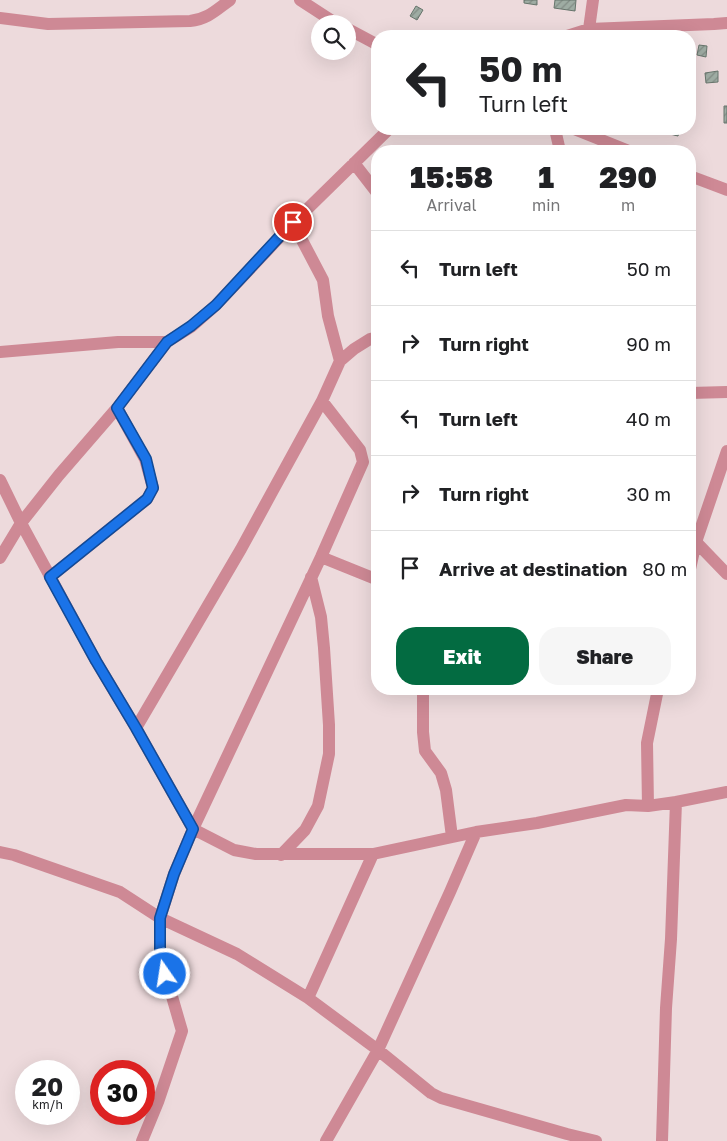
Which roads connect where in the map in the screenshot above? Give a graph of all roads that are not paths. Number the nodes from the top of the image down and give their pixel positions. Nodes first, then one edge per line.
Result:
1 (230, 0) edge
2 (300, 0) edge
3 (593, 0) edge
4 (323, 15) edge
5 (0, 18) edge
6 (727, 23) edge
7 (589, 29) junction
8 (586, 30) edge
9 (356, 33) edge
10 (371, 41) edge
11 (383, 135) edge
12 (589, 135) edge
13 (373, 145) edge
14 (614, 145) edge
15 (371, 146) edge
16 (354, 163) junction
17 (696, 178) edge
18 (371, 185) edge
19 (727, 190) edge
20 (293, 222) junction
21 (371, 339) edge
22 (167, 342) junction
23 (0, 352) edge
24 (340, 361) junction
25 (727, 392) edge
26 (696, 393) edge
27 (322, 401) junction
28 (117, 408) junction
29 (727, 452) edge
30 (0, 480) edge
31 (21, 523) junction
32 (696, 533) edge
33 (696, 544) edge
34 (321, 557) junction
35 (0, 558) edge
36 (727, 574) edge
37 (50, 577) junction
38 (371, 577) edge
39 (311, 578) junction
40 (423, 695) edge
41 (657, 695) edge
42 (136, 728) junction
43 (727, 792) edge
44 (676, 802) junction
45 (648, 806) junction
46 (193, 829) junction
47 (476, 832) junction
48 (452, 837) junction
49 (0, 852) edge
50 (373, 854) junction
51 (281, 855) junction
52 (160, 918) junction
53 (308, 998) junction
54 (378, 1050) junction
55 (142, 1141) edge
56 (326, 1141) edge
57 (596, 1141) edge
58 (662, 1141) edge

1 - 5 street
2 - 4 street
3 - 7 street
6 - 7 street
7 - 8 street
9 - 10 street
11 - 13 street
12 - 14 street
15 - 16 street
16 - 18 street
16 - 20 street
17 - 19 street
20 - 22 street
20 - 24 street
21 - 24 street
22 - 23 street
22 - 28 street
24 - 27 street
25 - 26 street
27 - 34 street
27 - 42 street
28 - 31 street
28 - 37 street
29 - 32 street
30 - 31 street
31 - 35 street
31 - 37 street
33 - 36 street
34 - 38 street
34 - 39 street
37 - 42 street
39 - 46 street
39 - 51 street
40 - 48 street
41 - 45 street
42 - 46 street
43 - 44 street
44 - 45 street
44 - 58 street
45 - 47 street
46 - 51 street
46 - 52 street
47 - 48 street
47 - 54 street
48 - 50 street
49 - 52 street
50 - 51 street
50 - 53 street
52 - 53 street
52 - 55 street
53 - 54 street
54 - 56 street
54 - 57 street

